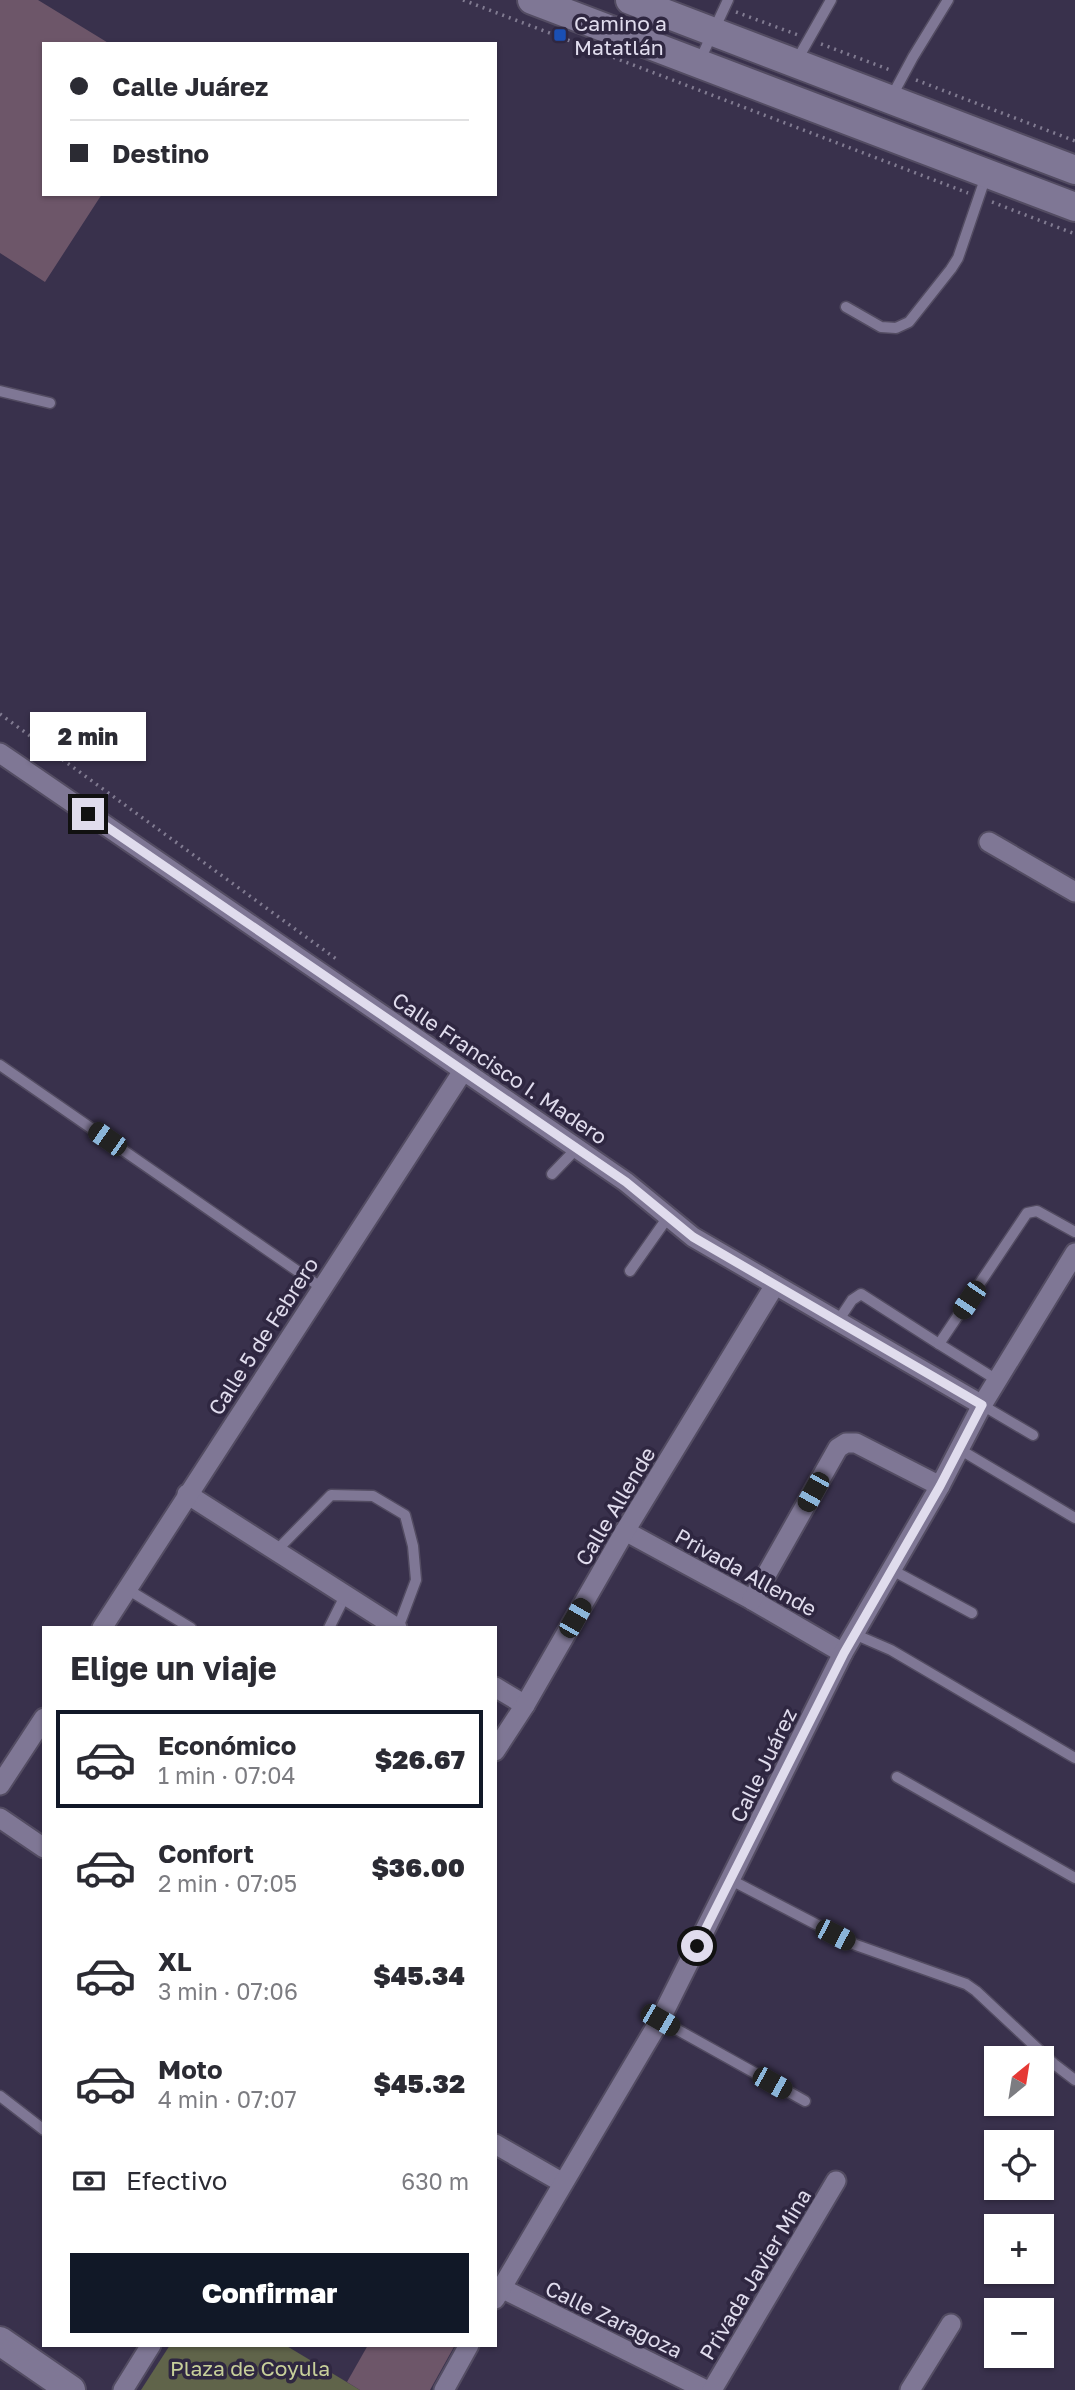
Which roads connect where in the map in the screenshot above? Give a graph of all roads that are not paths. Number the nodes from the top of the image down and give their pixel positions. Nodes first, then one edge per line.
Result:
1 (532, 0) edge
2 (630, 0) edge
3 (728, 0) edge
4 (831, 0) edge
5 (948, 0) edge
6 (660, 11) junction
7 (724, 35) junction
8 (648, 44) junction
9 (795, 63) junction
10 (711, 67) junction
11 (891, 99) junction
12 (1075, 170) edge
13 (983, 185) junction
14 (1075, 207) edge
15 (846, 307) dead end
16 (0, 391) edge
17 (50, 403) dead end
18 (0, 753) edge
19 (989, 842) dead end
20 (1075, 892) edge
21 (0, 1065) edge
22 (463, 1071) junction
23 (577, 1149) junction
24 (552, 1174) dead end
25 (668, 1217) junction
26 (1075, 1232) edge
27 (1072, 1263) edge
28 (630, 1271) dead end
29 (775, 1285) junction
30 (322, 1288) junction
31 (838, 1321) junction
32 (939, 1344) junction
33 (998, 1380) junction
34 (982, 1405) junction
35 (1033, 1434) dead end
36 (959, 1449) junction
37 (940, 1486) junction
38 (187, 1494) junction
39 (1075, 1518) edge
40 (625, 1531) junction
41 (275, 1551) junction
42 (892, 1570) junction
43 (127, 1589) junction
44 (345, 1596) junction
45 (752, 1600) junction
46 (972, 1613) dead end
47 (103, 1626) edge
48 (188, 1626) edge
49 (330, 1626) edge
50 (394, 1626) edge
51 (398, 1626) edge
52 (855, 1634) junction
53 (844, 1653) junction
54 (497, 1688) edge
55 (525, 1705) junction
56 (42, 1721) edge
57 (497, 1748) edge
58 (1075, 1758) edge
59 (897, 1777) dead end
60 (0, 1785) edge
61 (0, 1818) edge
62 (42, 1847) edge
63 (1075, 1878) edge
64 (730, 1880) junction
65 (660, 2020) junction
66 (1075, 2080) edge
67 (0, 2096) edge
68 (805, 2101) dead end
69 (42, 2128) edge
70 (497, 2145) edge
71 (836, 2180) dead end
72 (563, 2183) junction
73 (498, 2294) edge
74 (950, 2323) dead end
75 (0, 2341) edge
76 (150, 2347) edge
77 (468, 2347) edge
78 (71, 2390) edge
79 (123, 2390) edge
80 (444, 2390) edge
81 (706, 2390) edge
82 (712, 2390) edge
83 (910, 2390) edge

1 - 8 street
2 - 6 street
3 - 7 lane
4 - 9 lane
5 - 11 lane
6 - 7 street
6 - 8 street
7 - 9 street
7 - 10 street
8 - 10 street
9 - 11 street
10 - 13 street
11 - 12 street
13 - 14 street
13 - 15 lane
16 - 17 lane
18 - 22 street, Calle Francisco I. Madero
19 - 20 street
21 - 30 lane
22 - 23 street, Calle Francisco I. Madero
22 - 30 street, Calle 5 de Febrero
23 - 24 lane
23 - 25 street, Calle Francisco I. Madero
25 - 28 lane
25 - 29 street, Calle Francisco I. Madero
26 - 32 lane
27 - 33 street, Calle Juárez
29 - 31 street, Calle Francisco I. Madero
29 - 40 street, Calle Allende
30 - 38 street, Calle 5 de Febrero
31 - 32 lane
31 - 34 street, Calle Francisco I. Madero
32 - 33 lane
33 - 34 street, Calle Juárez
34 - 35 lane
34 - 36 street, Calle Juárez
36 - 37 street, Calle Juárez
36 - 39 lane
37 - 42 street, Calle Juárez
37 - 45 street
38 - 41 street
38 - 43 street, Calle 5 de Febrero
40 - 45 street, Privada Allende
40 - 55 street, Calle Allende
41 - 44 street
41 - 51 lane
42 - 46 lane
42 - 52 street, Calle Juárez
43 - 47 street, Calle 5 de Febrero
43 - 48 lane
44 - 49 lane
44 - 50 street
45 - 53 street, Privada Allende
52 - 53 street, Calle Juárez
52 - 58 lane
53 - 64 street, Calle Juárez
54 - 55 street
55 - 57 street, Calle Allende
56 - 60 street
59 - 63 lane
61 - 62 street
64 - 65 street, Calle Juárez
64 - 66 lane
65 - 68 lane
65 - 72 street, Calle Juárez
67 - 69 lane
70 - 72 street
71 - 82 street, Privada Javier Mina
72 - 73 street, Calle Juárez
73 - 81 street, Calle Zaragoza
74 - 83 street
75 - 78 street
76 - 79 street
77 - 80 street

